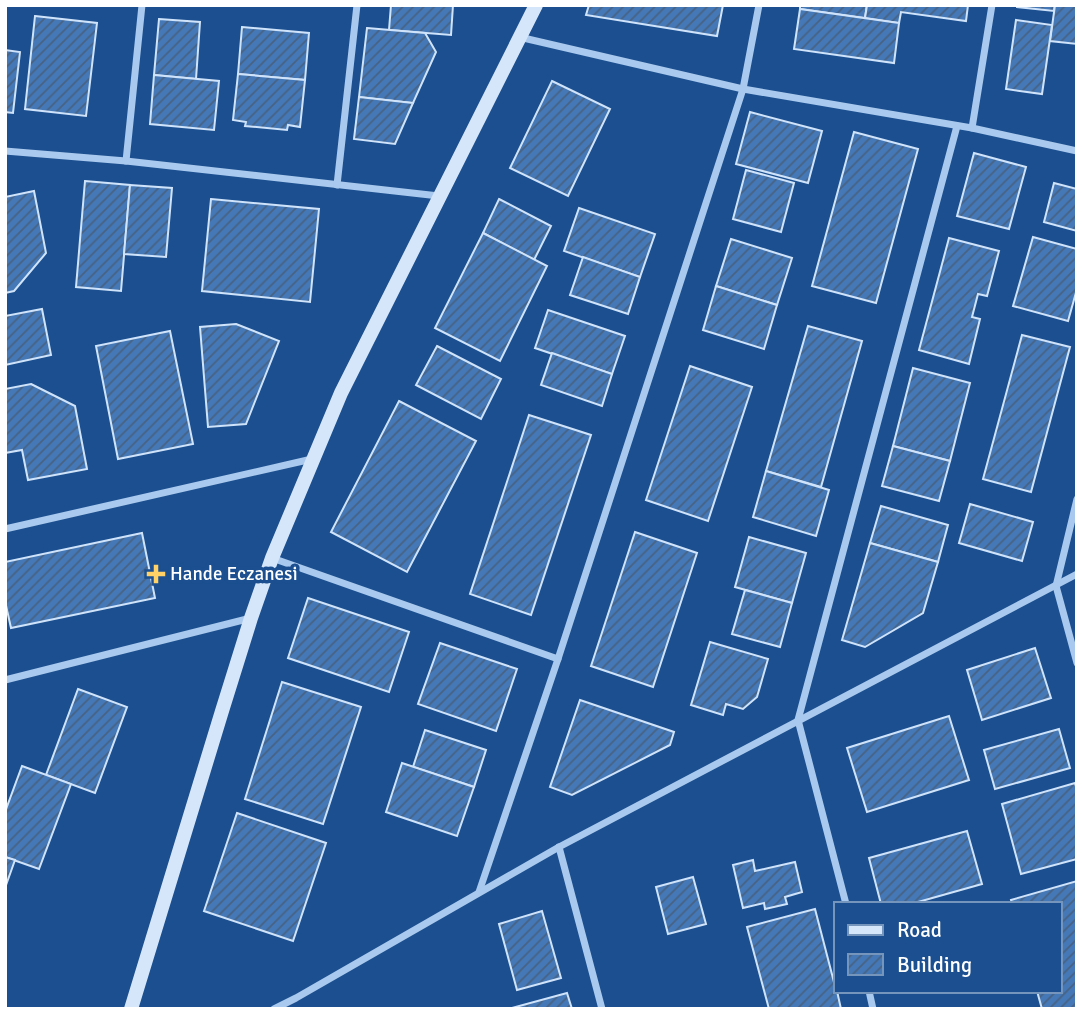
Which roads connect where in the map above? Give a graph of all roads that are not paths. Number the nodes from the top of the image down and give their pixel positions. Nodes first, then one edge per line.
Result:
1 (142, 5) edge
2 (357, 5) edge
3 (536, 5) edge
4 (759, 5) edge
5 (992, 5) edge
6 (519, 37) junction
7 (743, 89) junction
8 (957, 126) junction
9 (972, 128) junction
10 (5, 151) edge
11 (1077, 151) edge
12 (126, 161) junction
13 (337, 185) junction
14 (439, 197) junction
15 (313, 459) junction
16 (1077, 499) edge
17 (5, 529) edge
18 (272, 558) junction
19 (1077, 574) edge
20 (1056, 586) junction
21 (251, 618) junction
22 (558, 659) junction
23 (1077, 663) edge
24 (5, 680) edge
25 (798, 720) junction
26 (559, 847) junction
27 (479, 892) junction
28 (845, 902) edge
29 (296, 998) junction
30 (131, 1009) edge
31 (274, 1009) edge
32 (296, 1009) edge
33 (603, 1009) edge

1 - 12 street
2 - 13 street
3 - 6 street
4 - 7 street
5 - 9 street
6 - 7 street
6 - 14 street
7 - 8 street
7 - 22 street
8 - 9 street
8 - 25 street
9 - 11 street
10 - 12 street
12 - 13 street
13 - 14 street
14 - 15 street
15 - 17 street
15 - 18 street
16 - 20 street
18 - 21 street
18 - 22 street
19 - 20 street
20 - 23 street
20 - 25 street
21 - 24 street
21 - 30 street
22 - 27 street
25 - 26 street
25 - 28 street
26 - 27 street
26 - 33 street
27 - 29 street
29 - 31 street
29 - 32 street

